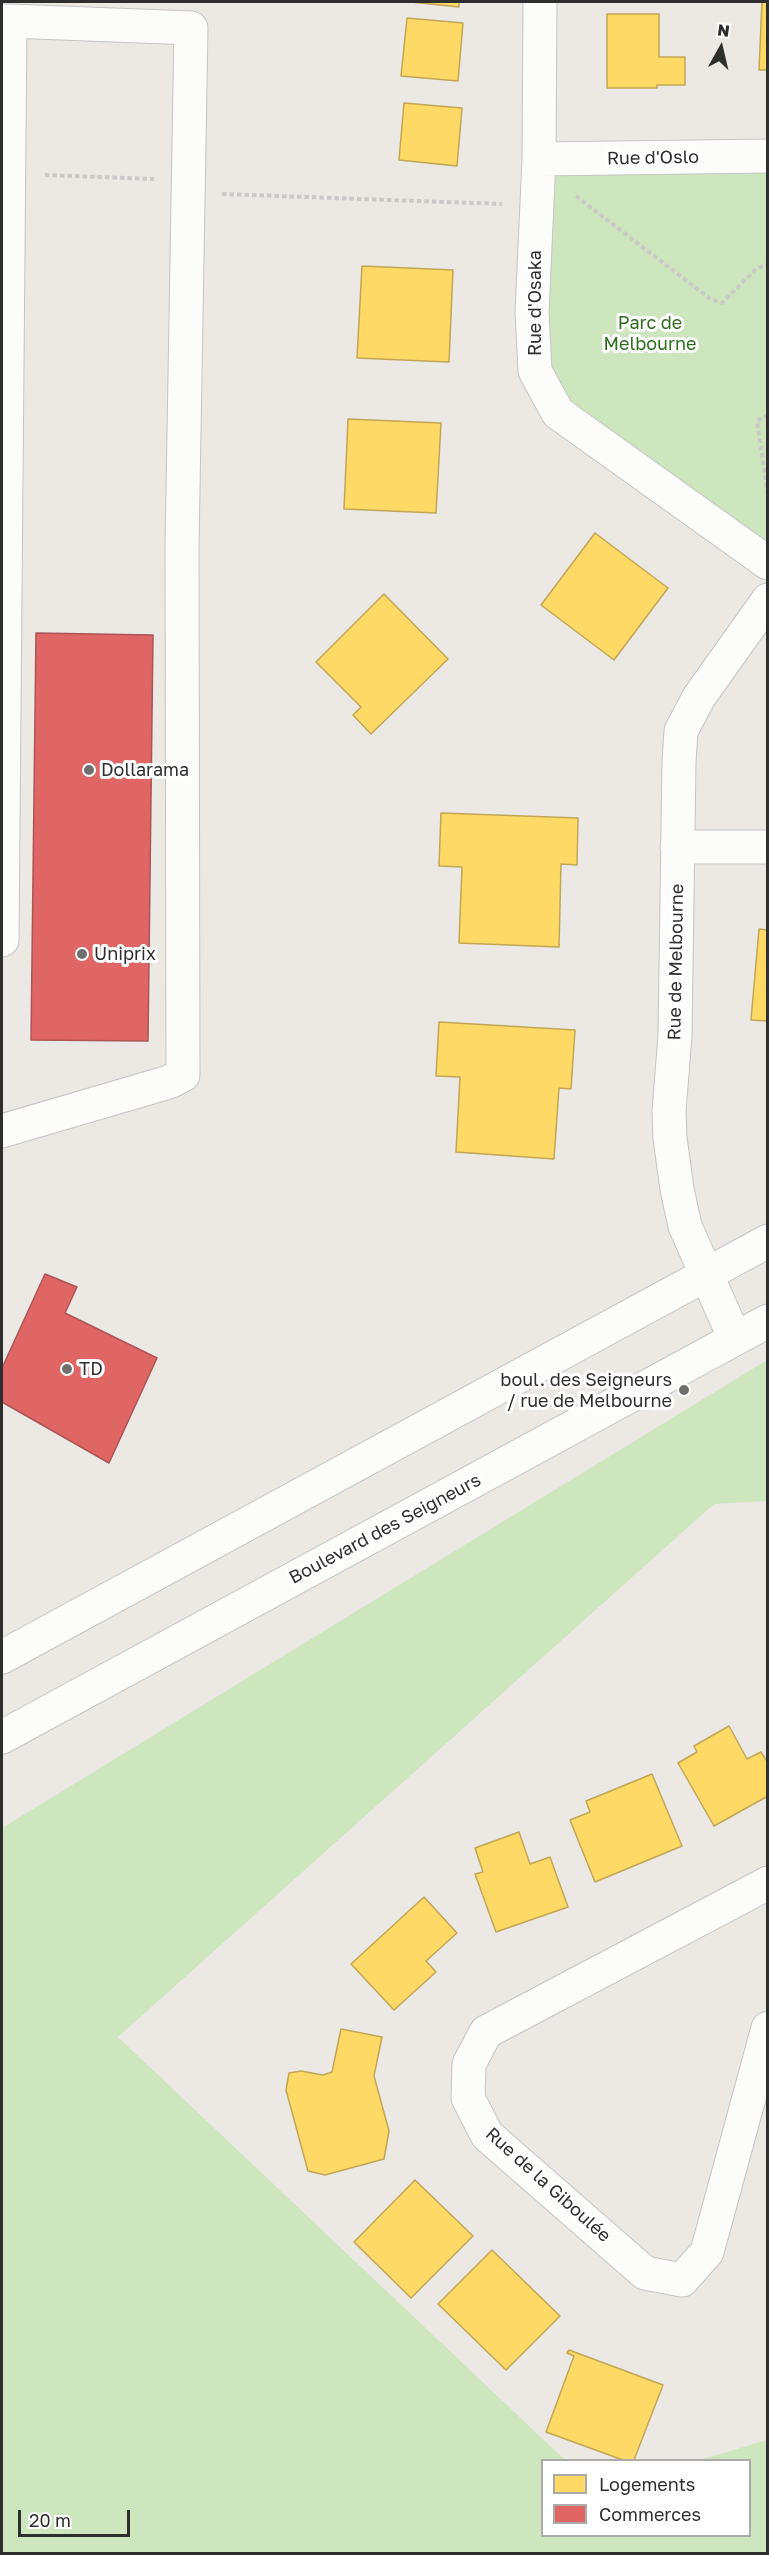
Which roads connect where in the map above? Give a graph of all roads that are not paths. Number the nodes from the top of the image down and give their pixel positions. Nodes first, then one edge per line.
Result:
1 (540, 2) edge
2 (6, 21) edge
3 (768, 156) edge
4 (538, 163) junction
5 (4, 549) edge
6 (768, 563) edge
7 (768, 600) edge
8 (677, 847) junction
9 (768, 847) edge
10 (2, 940) edge
11 (2, 1131) edge
12 (768, 1241) edge
13 (705, 1276) junction
14 (768, 1321) edge
15 (735, 1339) junction
16 (2, 1657) edge
17 (2, 1737) edge
18 (768, 1882) edge
19 (768, 2028) edge

1 - 4 street, Rue d'Osaka
2 - 5 street
2 - 11 street
3 - 4 street, Rue d'Oslo
4 - 6 street, Rue d'Osaka
5 - 10 street
7 - 8 street, Rue de Melbourne
8 - 9 street
8 - 13 street, Rue de Melbourne
12 - 13 street
13 - 15 street, Rue de Melbourne
13 - 16 street
14 - 15 street, Boulevard des Seigneurs
15 - 17 street, Boulevard des Seigneurs
18 - 19 street, Rue de la Giboulée

